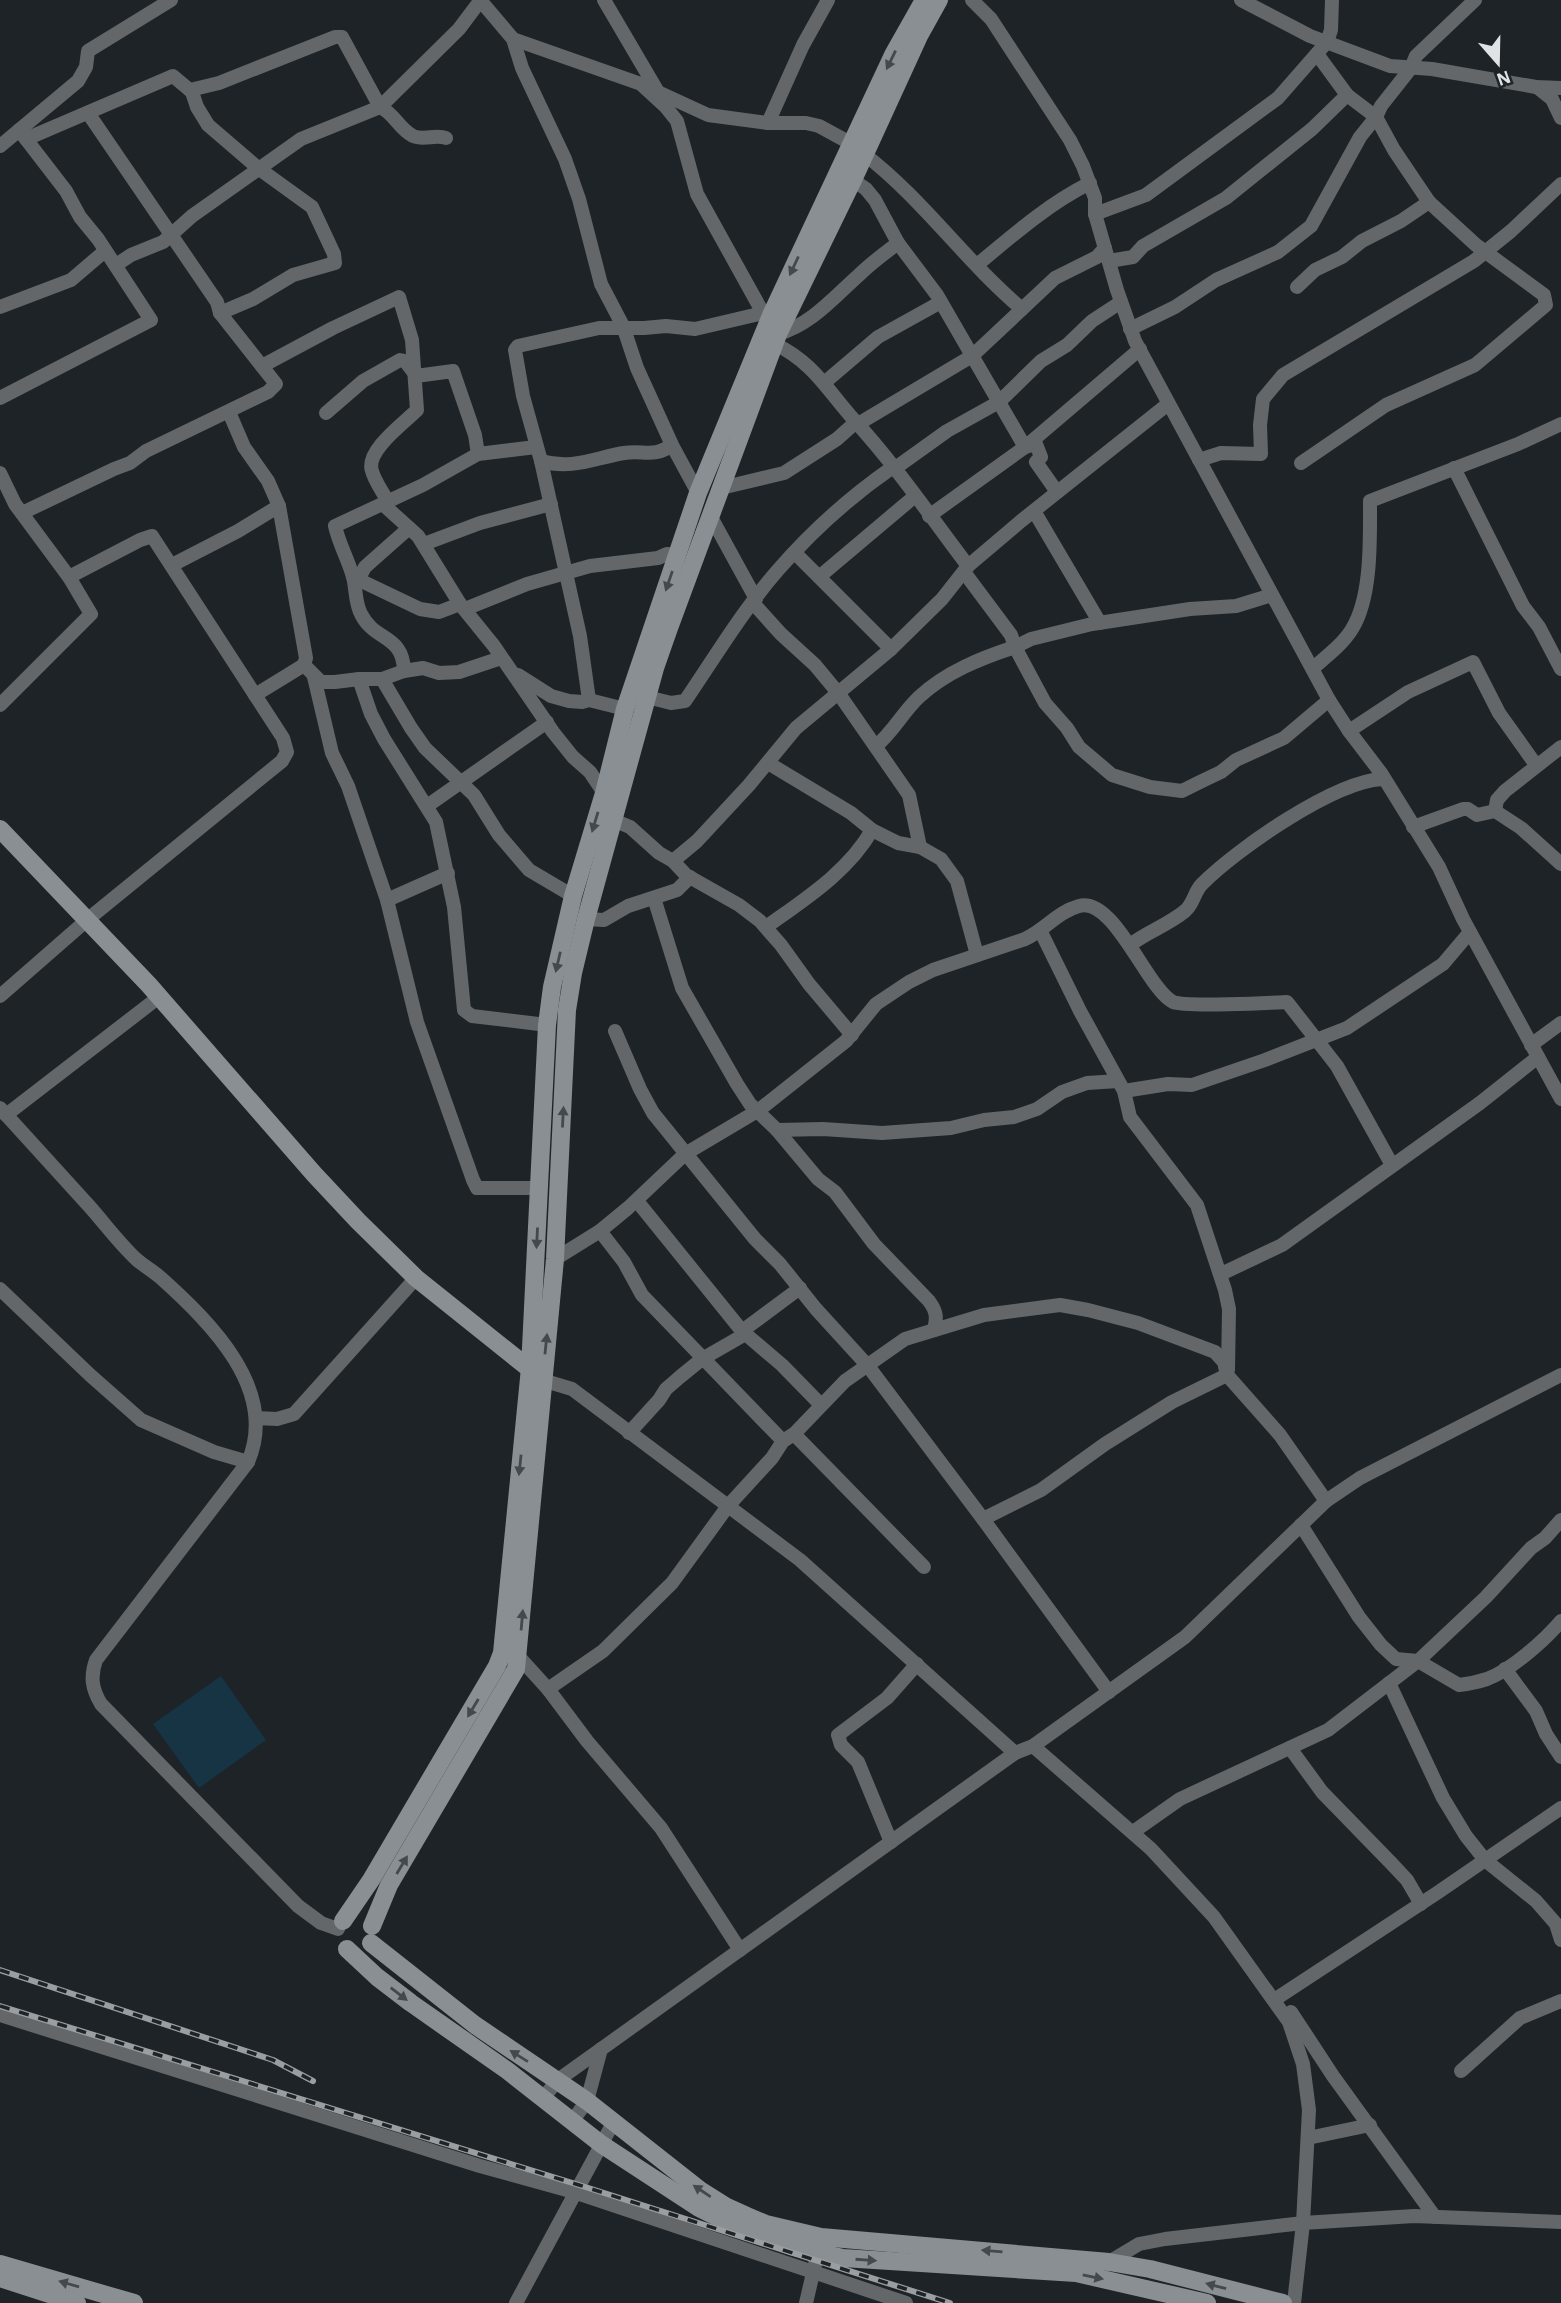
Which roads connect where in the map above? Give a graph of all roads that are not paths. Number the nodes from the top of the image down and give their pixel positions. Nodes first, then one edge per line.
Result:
1 (171, 0) edge
2 (604, 0) edge
3 (828, 0) edge
4 (923, 0) edge
5 (939, 0) edge
6 (972, 0) edge
7 (1241, 0) edge
8 (1332, 0) edge
9 (1475, 0) edge
10 (480, 1) edge
11 (513, 39) junction
12 (1327, 42) junction
13 (1317, 54) junction
14 (1411, 68) junction
15 (1536, 87) junction
16 (1561, 88) edge
17 (190, 90) junction
18 (654, 93) junction
19 (1347, 95) junction
20 (380, 107) junction
21 (88, 113) junction
22 (1376, 117) junction
23 (1561, 118) edge
24 (768, 122) junction
25 (22, 134) junction
26 (446, 138) dead end
27 (0, 146) edge
28 (858, 149) junction
29 (258, 168) junction
30 (853, 180) junction
31 (1090, 183) junction
32 (1561, 184) edge
33 (1429, 202) junction
34 (1096, 214) junction
35 (170, 234) junction
36 (898, 243) junction
37 (105, 251) junction
38 (1488, 251) junction
39 (1107, 254) junction
40 (116, 265) junction
41 (977, 265) junction
42 (1297, 287) dead end
43 (941, 302) junction
44 (1121, 302) junction
45 (0, 307) edge
46 (1022, 309) junction
47 (220, 313) junction
48 (768, 313) junction
49 (623, 327) junction
50 (1130, 329) junction
51 (776, 339) junction
52 (1140, 349) junction
53 (972, 356) junction
54 (262, 366) junction
55 (416, 376) junction
56 (824, 383) junction
57 (0, 398) edge
58 (999, 402) junction
59 (1168, 404) junction
60 (229, 412) junction
61 (326, 413) dead end
62 (857, 423) junction
63 (1561, 424) edge
64 (672, 445) junction
65 (1026, 447) junction
66 (478, 454) junction
67 (539, 454) junction
68 (1199, 460) junction
69 (1301, 463) dead end
70 (894, 468) junction
71 (1454, 468) junction
72 (0, 473) edge
73 (721, 488) junction
74 (1057, 492) junction
75 (698, 494) junction
76 (915, 496) junction
77 (388, 502) junction
78 (551, 504) junction
79 (279, 506) junction
80 (1034, 511) junction
81 (22, 513) junction
82 (929, 516) junction
83 (712, 517) junction
84 (409, 528) junction
85 (424, 544) junction
86 (796, 553) junction
87 (678, 556) junction
88 (172, 565) junction
89 (966, 569) junction
90 (566, 573) junction
91 (819, 577) junction
92 (69, 578) junction
93 (356, 578) junction
94 (1272, 596) junction
95 (754, 601) junction
96 (463, 607) junction
97 (1100, 623) junction
98 (1015, 647) junction
99 (891, 649) junction
100 (501, 658) junction
101 (304, 665) junction
102 (1313, 668) junction
103 (1561, 669) edge
104 (511, 670) junction
105 (404, 671) junction
106 (314, 677) junction
107 (359, 679) junction
108 (382, 679) junction
109 (839, 694) junction
110 (255, 695) junction
111 (647, 697) junction
112 (589, 700) junction
113 (1329, 700) junction
114 (0, 705) edge
115 (625, 709) junction
116 (547, 722) junction
117 (1349, 731) junction
118 (876, 746) junction
119 (1561, 747) edge
120 (768, 762) junction
121 (1536, 765) junction
122 (1382, 779) junction
123 (460, 781) junction
124 (604, 793) junction
125 (427, 806) junction
126 (1495, 811) junction
127 (613, 820) junction
128 (1413, 827) junction
129 (0, 829) edge
130 (873, 830) junction
131 (920, 847) junction
132 (673, 861) junction
133 (1561, 864) edge
134 (448, 873) junction
135 (690, 877) junction
136 (573, 896) junction
137 (654, 898) junction
138 (387, 900) junction
139 (586, 919) junction
140 (87, 920) junction
141 (766, 927) junction
142 (1040, 930) junction
143 (1470, 932) junction
144 (1130, 945) junction
145 (977, 955) junction
146 (0, 996) edge
147 (159, 997) junction
148 (1561, 1023) edge
149 (547, 1025) junction
150 (615, 1031) dead end
151 (852, 1035) junction
152 (1318, 1040) junction
153 (1534, 1051) junction
154 (1121, 1086) junction
155 (1561, 1099) edge
156 (759, 1110) junction
157 (3, 1112) edge
158 (777, 1130) junction
159 (685, 1154) junction
160 (1392, 1165) junction
161 (539, 1188) junction
162 (637, 1201) junction
163 (600, 1231) junction
164 (555, 1259) junction
165 (1221, 1273) junction
166 (416, 1278) junction
167 (800, 1288) junction
168 (0, 1289) edge
169 (934, 1330) junction
170 (742, 1331) junction
171 (703, 1358) junction
172 (868, 1366) junction
173 (536, 1374) junction
174 (1227, 1375) junction
175 (1561, 1375) edge
176 (821, 1405) junction
177 (256, 1418) junction
178 (629, 1433) junction
179 (789, 1437) junction
180 (248, 1462) junction
181 (1326, 1501) junction
182 (728, 1506) junction
183 (983, 1519) junction
184 (1561, 1520) edge
185 (1301, 1525) junction
186 (924, 1567) dead end
187 (1561, 1621) edge
188 (519, 1657) junction
189 (1418, 1661) junction
190 (917, 1664) junction
191 (1505, 1669) junction
192 (1389, 1683) junction
193 (548, 1689) junction
194 (1109, 1692) junction
195 (1033, 1746) junction
196 (1290, 1748) junction
197 (1016, 1753) junction
198 (1561, 1757) edge
199 (1561, 1808) edge
200 (1133, 1832) junction
201 (891, 1842) junction
202 (1485, 1860) junction
203 (1421, 1904) junction
204 (341, 1925) junction
205 (371, 1935) junction
206 (1561, 1940) edge
207 (347, 1949) junction
208 (740, 1950) junction
209 (1278, 1998) junction
210 (1561, 2001) edge
211 (0, 2015) edge
212 (601, 2049) junction
213 (1461, 2071) dead end
214 (558, 2080) junction
215 (543, 2098) junction
216 (587, 2101) junction
217 (573, 2120) junction
218 (613, 2123) junction
219 (1370, 2125) junction
220 (1308, 2138) junction
221 (601, 2144) junction
222 (574, 2193) junction
223 (1435, 2217) junction
224 (1561, 2222) edge
225 (1303, 2223) junction
226 (819, 2245) junction
227 (1109, 2262) junction
228 (0, 2264) edge
229 (813, 2272) junction
230 (0, 2278) edge
231 (77, 2303) edge
232 (134, 2303) edge
233 (516, 2303) edge
234 (806, 2303) edge
235 (906, 2303) edge
236 (1207, 2303) edge
237 (1283, 2303) edge
238 (1294, 2303) edge

1 - 25 street
2 - 18 street
3 - 24 street
4 -> 28 street
5 - 28 street
6 - 31 street
7 - 12 street
8 - 12 street
9 - 14 street
10 - 11 street
10 - 20 street
11 - 18 street
11 - 49 street
12 - 13 street
12 - 14 street
13 - 19 street
13 - 34 street
14 - 15 street
14 - 22 street
15 - 16 street
15 - 23 street
17 - 20 street
17 - 21 street
17 - 29 street
18 - 24 street
18 - 48 street
19 - 22 street
19 - 39 street
20 - 26 street
20 - 29 street
21 - 25 street
21 - 35 street
22 - 33 street
22 - 50 street
24 - 28 street
25 - 27 street
25 - 37 street
28 - 30 street
28 - 41 street
28 -> 48 street
29 - 35 street
29 - 47 street
30 - 36 street
30 - 51 street
31 - 34 street
31 - 41 street
32 - 38 street
33 - 38 street
33 - 42 street
34 - 39 street
35 - 40 street
35 - 47 street
36 - 43 street
36 - 51 street
37 - 40 street
37 - 45 street
38 - 68 street
38 - 69 street
39 - 44 street
39 - 46 street
40 - 57 street
41 - 46 street
43 - 53 street
43 - 56 street
44 - 50 street
44 - 58 street
46 - 53 street
47 - 54 street
48 - 49 street
48 - 75 street
49 - 64 street
49 - 67 street
50 - 52 street
51 - 56 street
51 - 73 street
52 - 59 street
52 - 65 street
53 - 58 street
53 - 62 street
54 - 55 street
54 - 60 street
55 - 61 street
55 - 66 street
55 - 77 street
56 - 62 street
58 - 65 street
58 - 70 street
59 - 68 street
59 - 74 street
60 - 79 street
60 - 81 street
62 - 70 street
62 - 73 street
63 - 71 street
64 - 67 street
64 - 75 street
65 - 74 street
65 - 82 street
66 - 67 street
66 - 77 street
67 - 78 street
68 - 94 street
70 - 76 street
70 - 86 street
71 - 102 street
71 - 103 street
72 - 81 street
73 - 83 street
74 - 80 street
75 - 87 street
76 - 82 street
76 - 91 street
77 - 84 street
77 - 93 street
78 - 85 street
78 - 90 street
79 - 88 street
79 - 101 street
80 - 89 street
80 - 97 street
81 - 92 street
82 - 89 street
83 - 95 street
83 - 111 street
84 - 85 street
84 - 93 street
85 - 96 street
86 - 91 street
86 - 95 street
87 - 90 street
87 -> 115 street
88 - 92 street
88 - 110 street
89 - 98 street
89 - 99 street
90 - 96 street
90 - 112 street
91 - 99 street
92 - 114 street
93 - 96 street
93 - 105 street
94 - 97 street
94 - 102 street
95 - 109 street
95 - 111 street
96 - 100 street
97 - 98 street
98 - 113 street
98 - 118 street
99 - 109 street
100 - 104 street
100 - 105 street
101 - 106 street
101 - 110 street
102 - 113 street
104 - 112 street
104 - 116 street
105 - 108 street
106 - 107 street
106 - 138 street
107 - 108 street
107 - 125 street
108 - 123 street
109 - 118 street
109 - 120 street
110 - 140 street
111 - 127 street
112 - 115 street
113 - 117 street
115 - 124 street
116 - 123 street
116 - 124 street
117 - 121 street
117 - 122 street
118 - 131 street
119 - 121 street
120 - 130 street
120 - 132 street
121 - 126 street
122 - 128 street
122 - 144 street
123 - 125 street
123 - 136 street
124 -> 136 street
125 - 134 street
126 - 128 street
126 - 133 street
127 - 132 street
127 - 139 street
128 - 143 street
129 - 140 street
130 - 131 street
130 - 141 street
131 - 145 street
132 - 135 street
134 - 138 street
134 - 149 street
135 - 137 street
135 - 141 street
136 -> 149 street
137 - 139 street
137 - 156 street
138 - 161 street
164 -> 139 street
140 - 146 street
140 - 147 street
141 - 151 street
142 - 144 street
142 - 145 street
142 - 154 street
143 - 152 street
143 - 153 street
144 - 152 street
145 - 151 street
147 - 157 street
147 - 166 street
148 - 153 street
149 - 161 street
150 - 159 street
151 - 156 street
152 - 154 street
152 - 160 street
153 - 155 street
153 - 160 street
154 - 158 street
154 - 165 street
156 - 158 street
156 - 159 street
157 - 177 street
158 - 169 street
159 - 162 street
159 - 167 street
160 - 165 street
161 -> 173 street
162 - 163 street
162 - 170 street
163 - 164 street
163 - 171 street
173 -> 164 street
165 - 174 street
166 - 173 street
166 - 177 street
167 - 170 street
167 - 172 street
168 - 180 street
169 - 172 street
169 - 174 street
170 - 171 street
170 - 176 street
171 - 178 street
171 - 179 street
172 - 176 street
172 - 183 street
173 - 178 street
188 -> 173 street
173 -> 204 street
174 - 181 street
174 - 183 street
175 - 181 street
176 - 179 street
177 - 180 street
178 - 182 street
179 - 182 street
179 - 186 street
180 - 204 street
181 - 185 street
182 - 190 street
182 - 193 street
183 - 194 street
184 - 189 street
185 - 189 street
185 - 194 street
187 - 191 street
188 - 193 street
205 -> 188 street
189 - 191 street
189 - 192 street
190 - 197 street
190 - 201 street
191 - 198 street
192 - 196 street
192 - 202 street
193 - 208 street
194 - 195 street
195 - 197 street
195 - 200 street
196 - 200 street
196 - 203 street
197 - 201 street
199 - 202 street
200 - 209 street
201 - 208 street
202 - 203 street
202 - 206 street
203 - 209 street
204 - 205 street
204 - 207 street
205 - 207 street
214 -> 205 street
207 -> 215 street
208 - 212 street
209 - 219 street
209 - 220 street
210 - 213 street
211 - 222 street
212 - 214 street
212 - 216 street
214 - 215 street
214 - 216 street
215 - 217 street
216 - 217 street
216 - 218 street
217 - 221 street
218 - 221 street
226 -> 218 street
219 - 220 street
219 - 223 street
220 - 225 street
221 - 222 street
221 - 226 street
222 - 229 street
222 - 233 street
223 - 224 street
223 - 225 street
225 - 227 street
225 - 238 street
227 -> 226 street
226 - 229 street
226 -> 236 street
237 -> 227 street
232 -> 228 street
229 - 234 street
229 - 235 street
230 - 231 street

